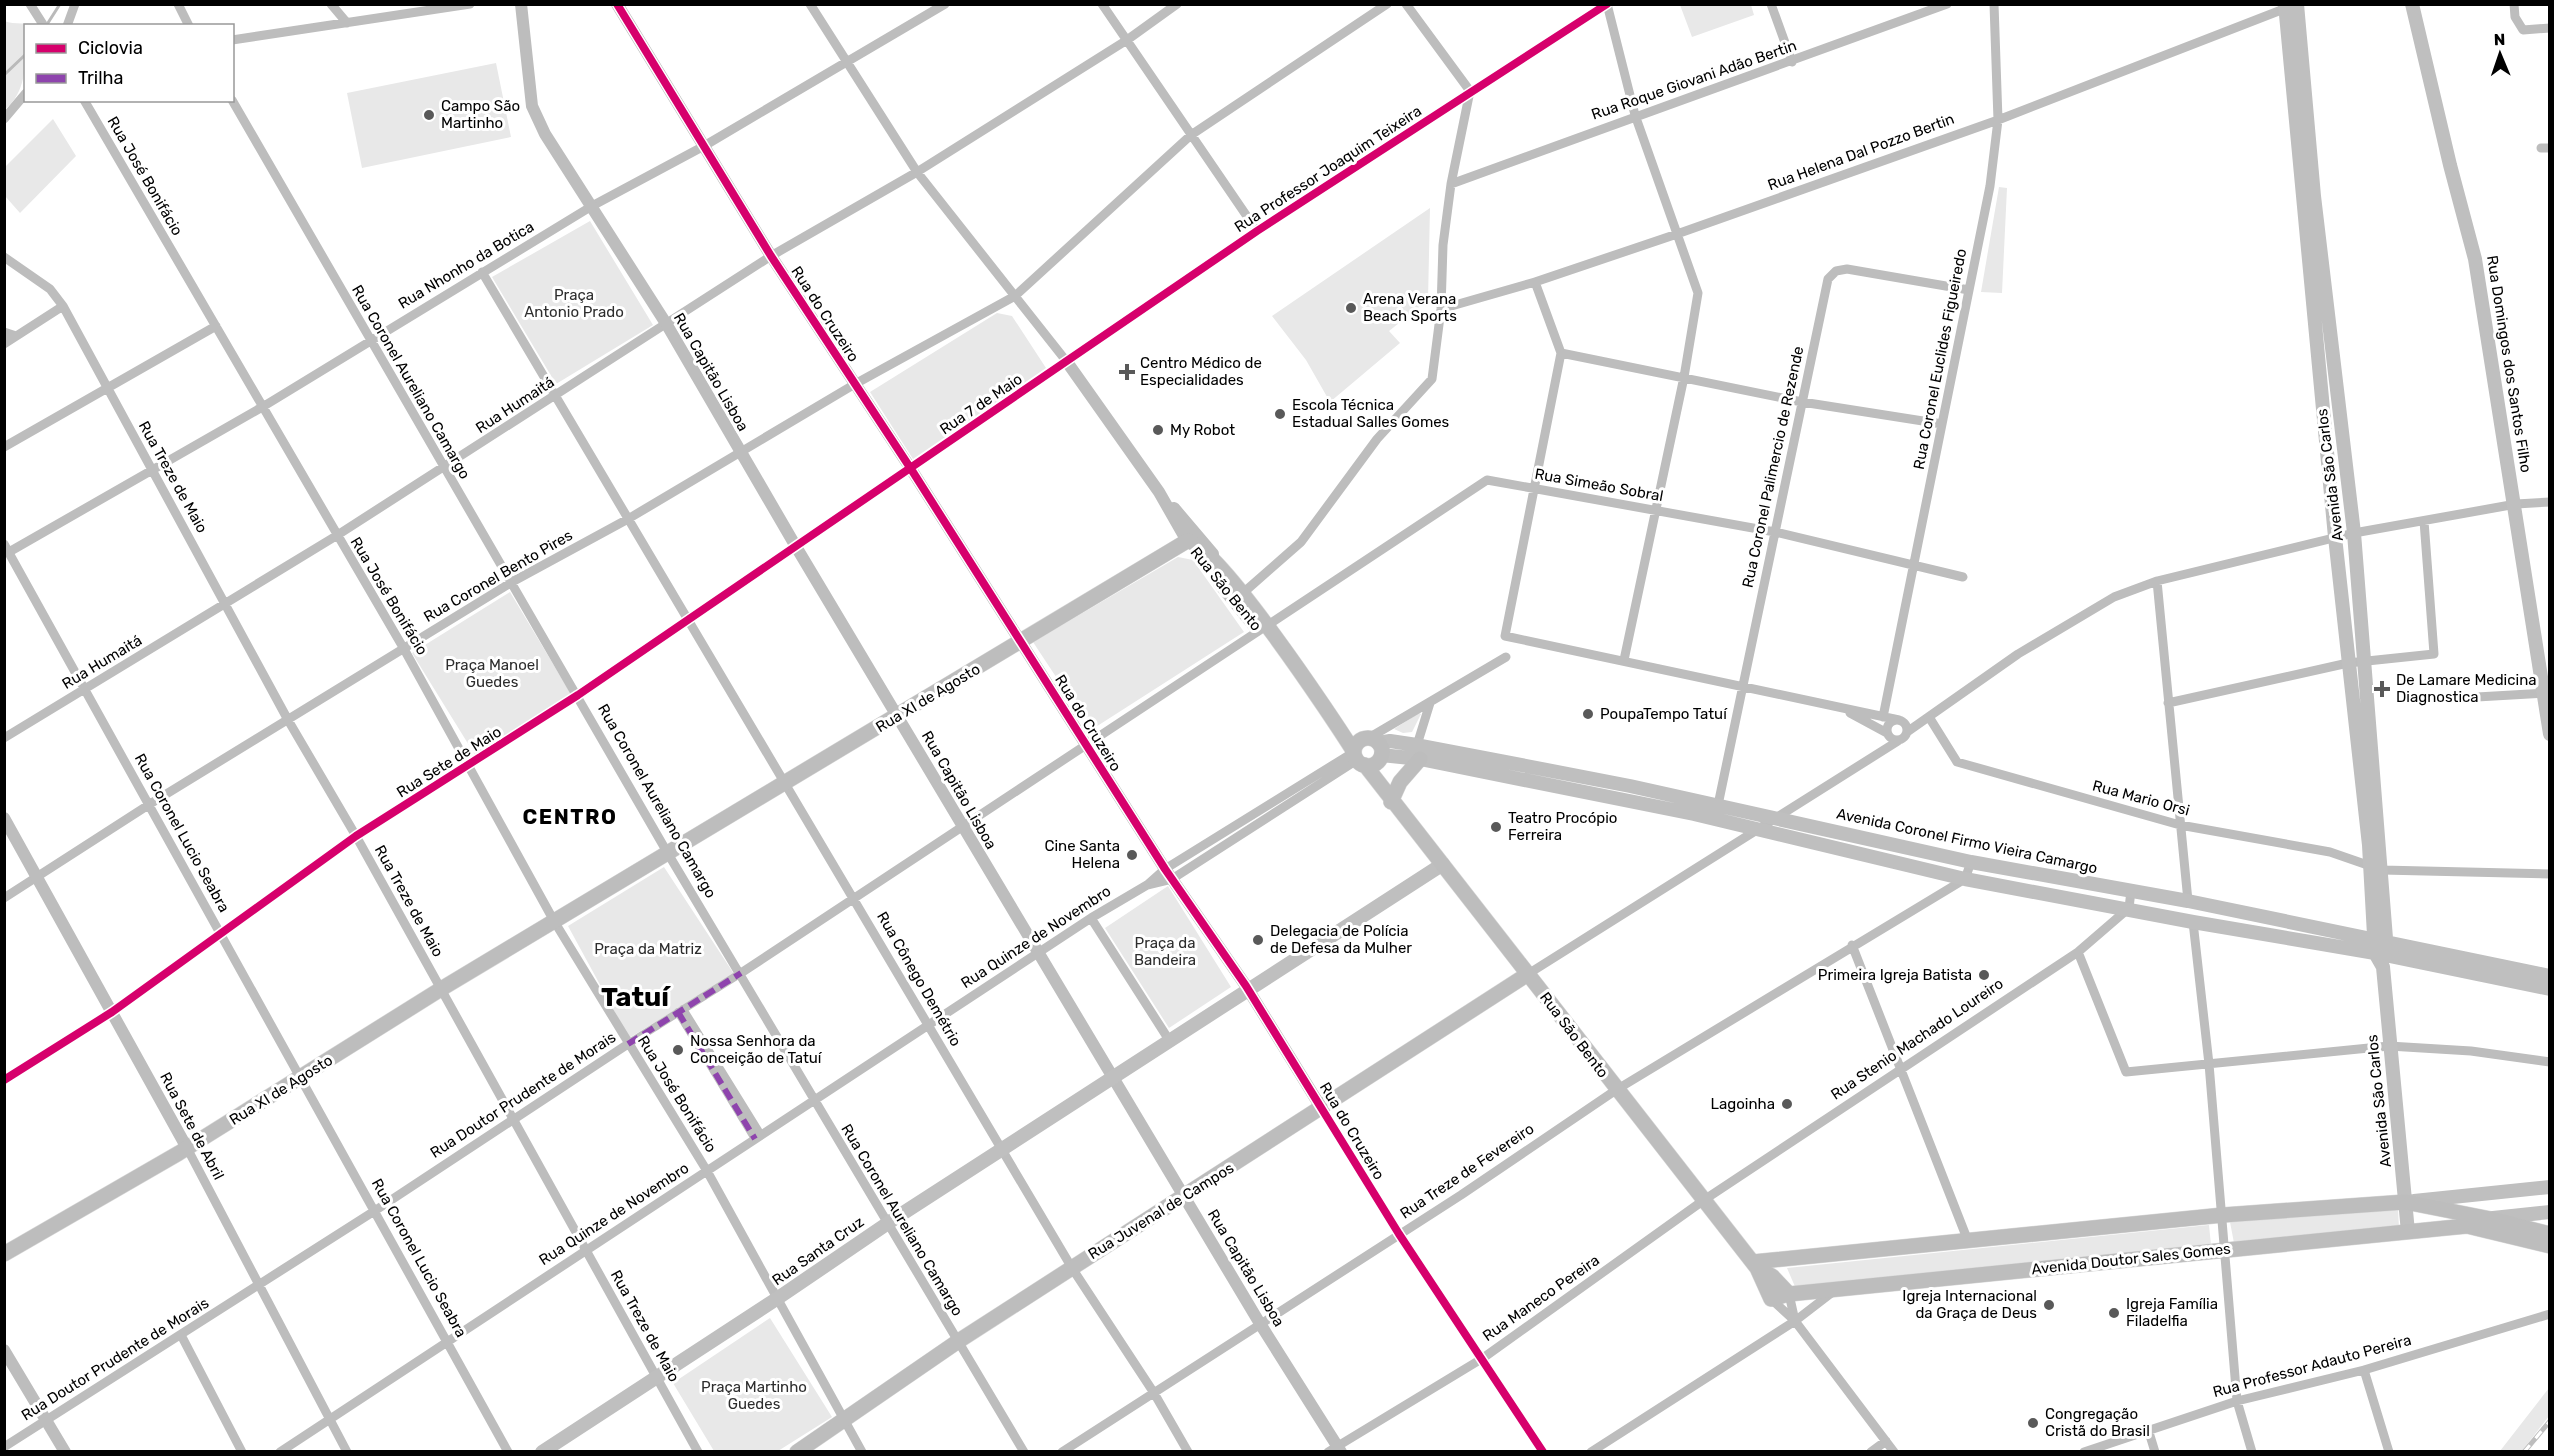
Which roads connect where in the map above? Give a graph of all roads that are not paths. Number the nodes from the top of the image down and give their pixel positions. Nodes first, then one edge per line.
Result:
1 (75, 4) edge
2 (178, 4) edge
3 (331, 4) edge
4 (470, 4) edge
5 (521, 4) edge
6 (616, 4) edge
7 (810, 4) edge
8 (945, 4) edge
9 (1102, 4) edge
10 (1177, 4) edge
11 (1387, 4) edge
12 (1406, 4) edge
13 (1607, 4) edge
14 (1772, 4) edge
15 (1947, 4) edge
16 (1994, 4) edge
17 (2412, 4) edge
18 (2514, 4) edge
19 (2291, 6) edge
20 (31, 7) edge
21 (347, 23) junction
22 (43, 24) edge
23 (68, 24) edge
24 (188, 24) edge
25 (2550, 28) edge
26 (234, 40) edge
27 (1127, 40) junction
28 (1792, 62) junction
29 (849, 63) junction
30 (1470, 91) junction
31 (24, 95) edge
32 (85, 102) edge
33 (233, 102) edge
34 (1635, 115) junction
35 (4, 119) edge
36 (1998, 120) junction
37 (1191, 135) junction
38 (704, 146) junction
39 (917, 172) junction
40 (1451, 184) junction
41 (592, 206) junction
42 (1257, 231) junction
43 (1677, 234) junction
44 (771, 256) junction
45 (4, 257) edge
46 (482, 272) junction
47 (1535, 282) junction
48 (1969, 290) junction
49 (1015, 296) junction
50 (63, 306) junction
51 (1441, 309) junction
52 (667, 325) junction
53 (216, 326) junction
54 (4, 332) edge
55 (16, 336) junction
56 (370, 342) junction
57 (4, 344) edge
58 (1561, 353) junction
59 (1067, 362) junction
60 (1684, 377) junction
61 (855, 384) junction
62 (109, 389) junction
63 (555, 398) junction
64 (1802, 402) junction
65 (264, 406) junction
66 (1942, 424) junction
67 (4, 447) edge
68 (741, 453) junction
69 (444, 468) junction
70 (910, 469) junction
71 (151, 471) junction
72 (1534, 489) junction
73 (1159, 492) junction
74 (2550, 502) edge
75 (2516, 504) junction
76 (1656, 509) junction
77 (628, 519) junction
78 (2424, 521) junction
79 (1775, 532) junction
80 (2354, 532) junction
81 (336, 536) junction
82 (2335, 537) junction
83 (1187, 541) junction
84 (795, 545) junction
85 (7, 548) edge
86 (1912, 564) junction
87 (1963, 577) dead end
88 (2157, 581) junction
89 (512, 582) junction
90 (1243, 593) junction
91 (226, 604) junction
92 (687, 620) junction
93 (1264, 628) junction
94 (1020, 642) junction
95 (404, 649) junction
96 (1506, 657) dead end
97 (1624, 660) junction
98 (2365, 661) junction
99 (2348, 663) junction
100 (1742, 686) junction
101 (84, 690) junction
102 (2546, 693) edge
103 (578, 695) junction
104 (2477, 697) dead end
105 (1431, 703) junction
106 (2168, 703) junction
107 (1840, 707) junction
108 (898, 715) junction
109 (1883, 717) junction
110 (1929, 717) junction
111 (288, 720) junction
112 (1899, 720) junction
113 (1908, 732) junction
114 (1887, 733) junction
115 (2550, 734) edge
116 (4, 738) edge
117 (1898, 741) junction
118 (1086, 745) junction
119 (1367, 752) junction
120 (1419, 752) junction
121 (471, 765) junction
122 (786, 783) junction
123 (1391, 802) junction
124 (150, 804) junction
125 (1718, 805) junction
126 (1776, 817) junction
127 (4, 818) edge
128 (962, 825) junction
129 (2180, 825) junction
130 (1760, 828) junction
131 (356, 836) junction
132 (667, 852) junction
133 (1971, 862) junction
134 (1443, 864) junction
135 (2376, 868) junction
136 (1169, 874) junction
137 (2550, 874) edge
138 (37, 878) junction
139 (1965, 879) junction
140 (2131, 891) junction
141 (854, 897) junction
142 (4, 898) edge
143 (2188, 901) junction
144 (2129, 908) junction
145 (1091, 918) junction
146 (554, 921) junction
147 (2193, 922) junction
148 (222, 934) junction
149 (1852, 945) junction
150 (1039, 952) junction
151 (2078, 952) junction
152 (2381, 952) junction
153 (741, 973) junction
154 (1528, 975) junction
155 (2550, 976) edge
156 (441, 989) junction
157 (1248, 989) junction
158 (2550, 989) edge
159 (112, 1011) junction
160 (681, 1011) junction
161 (928, 1025) junction
162 (1169, 1040) junction
163 (628, 1044) junction
164 (2389, 1046) junction
165 (2550, 1062) edge
166 (2209, 1064) junction
167 (1902, 1067) junction
168 (1113, 1077) junction
169 (301, 1078) junction
170 (4, 1080) edge
171 (1616, 1090) junction
172 (813, 1100) junction
173 (1322, 1108) junction
174 (513, 1118) junction
175 (758, 1137) junction
176 (187, 1148) junction
177 (1004, 1150) junction
178 (707, 1171) junction
179 (2550, 1187) edge
180 (1185, 1196) junction
181 (1704, 1200) junction
182 (2405, 1202) junction
183 (376, 1210) junction
184 (2550, 1212) edge
185 (2223, 1215) junction
186 (2491, 1218) junction
187 (888, 1223) junction
188 (2467, 1226) junction
189 (2408, 1232) junction
190 (1399, 1234) junction
191 (2550, 1234) edge
192 (1968, 1241) junction
193 (2550, 1246) edge
194 (586, 1249) junction
195 (2226, 1250) junction
196 (4, 1254) edge
197 (1755, 1265) junction
198 (1072, 1268) junction
199 (258, 1285) junction
200 (1836, 1289) junction
201 (1789, 1294) junction
202 (778, 1298) junction
203 (1771, 1299) junction
204 (2550, 1314) edge
205 (1795, 1321) junction
206 (1259, 1322) junction
207 (181, 1335) junction
208 (447, 1341) junction
209 (957, 1342) junction
210 (4, 1350) edge
211 (1483, 1358) junction
212 (2364, 1370) junction
213 (656, 1378) junction
214 (1154, 1393) junction
215 (2237, 1401) junction
216 (329, 1419) junction
217 (843, 1419) junction
218 (46, 1420) junction
219 (2148, 1429) junction
220 (1886, 1441) junction
221 (4, 1447) edge
222 (1336, 1449) edge
223 (65, 1452) edge
224 (242, 1452) edge
225 (280, 1452) edge
226 (347, 1452) edge
227 (508, 1452) edge
228 (542, 1452) edge
229 (698, 1452) edge
230 (797, 1452) edge
231 (862, 1452) edge
232 (1024, 1452) edge
233 (1062, 1452) edge
234 (1188, 1452) edge
235 (1544, 1452) edge
236 (1591, 1452) edge
237 (1871, 1452) edge
238 (1894, 1452) edge
239 (2084, 1452) edge
240 (2155, 1452) edge
241 (2252, 1452) edge
242 (2389, 1452) edge

1 - 23 street
2 - 24 street
3 - 21 street
4 - 21 street
5 - 41 street, Rua Capitão Lisboa
6 - 38 street, Rua do Cruzeiro
7 - 29 street
8 - 29 street, Rua Nhonho da Botica
9 - 27 street
10 - 27 street, Rua Humaitá
11 - 37 street, Rua Coronel Bento Pires
12 - 30 street
13 - 30 street, Rua Professor Joaquim Teixeira
13 - 34 street
14 - 28 street
15 - 28 street, Rua Roque Giovani Adão Bertin
16 - 36 street, Rua Coronel Euclides Figueiredo
17 - 75 main road, Rua Domingos dos Santos Filho
18 - 25 street
19 - 36 street, Rua Helena Dal Pozzo Bertin
19 - 80 main road, Avenida São Carlos
19 - 82 main road, Avenida São Carlos
20 - 22 street
21 - 26 street
27 - 37 street
27 - 39 street, Rua Humaitá
28 - 34 street, Rua Roque Giovani Adão Bertin
29 - 38 street, Rua Nhonho da Botica
29 - 39 street
30 - 40 street
30 - 42 street, Rua Professor Joaquim Teixeira
31 - 35 street
32 - 53 street, Rua José Bonifácio
33 - 56 street, Rua Coronel Aureliano Camargo
34 - 40 street, Rua Roque Giovani Adão Bertin
34 - 43 street
36 - 43 street, Rua Helena Dal Pozzo Bertin
36 - 48 street, Rua Coronel Euclides Figueiredo
37 - 42 street
37 - 49 street, Rua Coronel Bento Pires
38 - 41 street, Rua Nhonho da Botica
38 - 44 street, Rua do Cruzeiro
39 - 44 street, Rua Humaitá
39 - 49 street
40 - 51 street
41 - 46 street, Rua Nhonho da Botica
41 - 52 street, Rua Capitão Lisboa
42 - 59 street, Rua Professor Joaquim Teixeira
43 - 47 street, Rua Helena Dal Pozzo Bertin
43 - 60 street
44 - 52 street, Rua Humaitá
44 - 61 street, Rua do Cruzeiro
45 - 50 street, Rua Treze de Maio
46 - 56 street, Rua Nhonho da Botica
46 - 63 street, Rua Cônego Demétrio
47 - 51 street, Rua Helena Dal Pozzo Bertin
47 - 58 street
48 - 64 street, Rua Coronel Palimercio de Rezende
48 - 66 street, Rua Coronel Euclides Figueiredo
49 - 59 street
49 - 61 street, Rua Coronel Bento Pires
50 - 55 street
50 - 62 street, Rua Treze de Maio
51 - 90 street
52 - 63 street, Rua Humaitá
52 - 68 street, Rua Capitão Lisboa
53 - 62 street
53 - 65 street, Rua José Bonifácio
54 - 55 street
55 - 57 street
56 - 65 street, Rua Nhonho da Botica
56 - 69 street, Rua Coronel Aureliano Camargo
58 - 60 street
58 - 72 street
59 - 70 street, Rua 7 de Maio
59 - 73 street, Rua São Bento
60 - 64 street
60 - 76 street
61 - 68 street, Rua Coronel Bento Pires
61 - 70 street, Rua do Cruzeiro
62 - 67 street
62 - 71 street, Rua Treze de Maio
63 - 69 street, Rua Humaitá
63 - 77 street, Rua Cônego Demétrio
64 - 66 street
64 - 79 street, Rua Coronel Palimercio de Rezende
65 - 71 street, Rua Nhonho da Botica
65 - 81 street, Rua José Bonifácio
66 - 86 street, Rua Coronel Euclides Figueiredo
68 - 77 street, Rua Coronel Bento Pires
68 - 84 street, Rua Capitão Lisboa
69 - 81 street, Rua Humaitá
69 - 89 street, Rua Coronel Aureliano Camargo
70 - 84 street, Rua Sete de Maio
70 - 94 street, Rua do Cruzeiro
71 - 85 street, Rua Nhonho da Botica
71 - 91 street, Rua Treze de Maio
72 - 76 street, Rua Simeão Sobral
72 - 93 street, Rua Simeão Sobral
72 - 97 street
73 - 83 street, Rua São Bento
73 - 90 street, Rua São Bento
74 - 75 street
75 - 78 street
75 - 102 main road, Rua Domingos dos Santos Filho
76 - 79 street, Rua Simeão Sobral
76 - 97 street
77 - 89 street, Rua Coronel Bento Pires
77 - 92 street, Rua Cônego Demétrio
78 - 80 street
78 - 98 street
79 - 86 street, Rua Simeão Sobral
79 - 100 street, Rua Coronel Palimercio de Rezende
80 - 82 street
80 - 98 main road, Avenida São Carlos
81 - 91 street, Rua Humaitá
81 - 95 street, Rua José Bonifácio
82 - 88 street
82 - 99 main road, Avenida São Carlos
83 - 90 main road
83 - 93 main road, Rua São Bento
83 - 94 main road, Rua XI de Agosto
84 - 92 street, Rua Sete de Maio
84 - 108 street, Rua Capitão Lisboa
85 - 101 street, Rua Coronel Lucio Seabra
86 - 87 street, Rua Simeão Sobral
86 - 109 street, Rua Coronel Euclides Figueiredo
88 - 106 street
88 - 110 street
89 - 95 street, Rua Coronel Bento Pires
89 - 103 street, Rua Coronel Aureliano Camargo
90 - 93 main road, Rua São Bento
91 - 101 street, Rua Humaitá
91 - 111 street, Rua Treze de Maio
92 - 103 street, Rua Sete de Maio
92 - 122 street, Rua Cônego Demétrio
93 - 118 street, Rua Simeão Sobral
93 - 119 main road, Rua São Bento
94 - 108 main road, Rua XI de Agosto
94 - 118 street, Rua do Cruzeiro
95 - 111 street, Rua Coronel Bento Pires
95 - 121 street, Rua José Bonifácio
96 - 105 street, Rua Quinze de Novembro
97 - 100 street
98 - 99 street
98 - 135 main road, Avenida São Carlos
99 - 106 street
99 - 135 main road, Avenida São Carlos
100 - 107 street
100 - 125 street, Rua Coronel Palimercio de Rezende
101 - 116 street, Rua Humaitá
101 - 124 street, Rua Coronel Lucio Seabra
102 - 104 street
102 - 115 main road, Rua Domingos dos Santos Filho
103 - 121 street, Rua Sete de Maio
103 - 132 street, Rua Coronel Aureliano Camargo
105 - 119 street, Rua Quinze de Novembro
105 - 120 street
106 - 129 street
107 - 109 street
107 - 114 street
108 - 122 main road, Rua XI de Agosto
108 - 128 street, Rua Capitão Lisboa
109 - 112 street
110 - 113 street
110 - 129 street, Rua Mario Orsi
111 - 124 street, Rua Coronel Bento Pires
111 - 131 street, Rua Treze de Maio
112 - 113 street
112 - 114 street
113 - 117 street
114 - 117 street
117 - 126 street
118 - 128 street, Rua Doutor Prudente de Morais
118 - 136 street, Rua do Cruzeiro
119 - 120 main road, Avenida Coronel Firmo Vieira Camargo
119 - 123 main road, Rua São Bento
119 - 136 street, Rua Quinze de Novembro
120 - 123 main road
120 - 125 main road, Avenida Coronel Firmo Vieira Camargo
120 - 130 main road, Avenida Coronel Firmo Vieira Camargo
121 - 131 street, Rua Sete de Maio
121 - 146 street, Rua José Bonifácio
122 - 132 main road, Rua XI de Agosto
122 - 141 street, Rua Cônego Demétrio
123 - 134 main road, Rua São Bento
124 - 138 street, Rua Coronel Bento Pires
124 - 148 street, Rua Coronel Lucio Seabra
125 - 126 main road, Avenida Coronel Firmo Vieira Camargo
126 - 130 street
126 - 133 main road, Avenida Coronel Firmo Vieira Camargo
127 - 138 street, Rua Sete de Abril
128 - 141 street, Rua Doutor Prudente de Morais
128 - 150 street, Rua Capitão Lisboa
129 - 135 street, Rua Mario Orsi
129 - 143 street
130 - 139 main road, Avenida Coronel Firmo Vieira Camargo
130 - 154 street
131 - 148 street, Rua Sete de Maio
131 - 156 street, Rua Treze de Maio
132 - 146 main road
132 - 153 street, Rua Coronel Aureliano Camargo
133 - 139 street
133 - 140 main road, Avenida Coronel Firmo Vieira Camargo
134 - 154 main road, Rua São Bento
134 - 157 main road, Rua Santa Cruz
135 - 137 street, Rua Mario Orsi
135 - 152 main road, Avenida São Carlos
136 - 145 street, Rua Quinze de Novembro
136 - 157 street, Rua do Cruzeiro
138 - 142 street, Rua Coronel Bento Pires
138 - 159 street, Rua Sete de Abril
139 - 144 main road, Avenida Coronel Firmo Vieira Camargo
139 - 149 street, Rua Treze de Fevereiro
140 - 143 main road, Avenida Coronel Firmo Vieira Camargo
140 - 144 street
141 - 153 street, Rua Doutor Prudente de Morais
141 - 161 street, Rua Cônego Demétrio
143 - 152 main road, Avenida Coronel Firmo Vieira Camargo
144 - 147 main road, Avenida Coronel Firmo Vieira Camargo
144 - 151 street, Rua Stenio Machado Loureiro
145 - 150 street, Rua Quinze de Novembro
145 - 162 street
146 - 156 main road, Rua XI de Agosto
146 - 163 street, Rua José Bonifácio
147 - 152 main road, Avenida Coronel Firmo Vieira Camargo
147 - 166 street
148 - 159 street, Rua Sete de Maio
148 - 169 street, Rua Coronel Lucio Seabra
149 - 167 street
149 - 171 street, Rua Treze de Fevereiro
150 - 161 street, Rua Quinze de Novembro
150 - 168 street, Rua Capitão Lisboa
151 - 166 street
151 - 167 street, Rua Stenio Machado Loureiro
152 - 155 main road, Avenida Coronel Firmo Vieira Camargo
152 - 158 main road, Avenida Coronel Firmo Vieira Camargo
152 - 164 main road, Avenida São Carlos
153 - 160 street, Rua Doutor Prudente de Morais
153 - 172 street, Rua Coronel Aureliano Camargo
154 - 171 main road, Rua São Bento
154 - 173 main road, Rua Juvenal de Campos
156 - 169 main road, Rua XI de Agosto
156 - 174 street, Rua Treze de Maio
157 - 162 main road, Rua Santa Cruz
157 - 173 street, Rua do Cruzeiro
159 - 170 street, Rua Sete de Maio
159 - 176 street, Rua Sete de Abril
160 - 163 street, Rua Doutor Prudente de Morais
160 - 175 street
161 - 172 street, Rua Quinze de Novembro
161 - 177 street, Rua Cônego Demétrio
162 - 168 main road, Rua Santa Cruz
163 - 174 street, Rua Doutor Prudente de Morais
163 - 178 street, Rua José Bonifácio
164 - 165 street
164 - 166 street
164 - 182 main road, Avenida São Carlos
166 - 185 street
167 - 181 street, Rua Stenio Machado Loureiro
167 - 192 street
168 - 177 main road, Rua Santa Cruz
168 - 180 street, Rua Capitão Lisboa
169 - 176 main road, Rua XI de Agosto
169 - 183 street, Rua Coronel Lucio Seabra
171 - 181 main road, Rua São Bento
171 - 190 street, Rua Treze de Fevereiro
172 - 175 street, Rua Quinze de Novembro
172 - 187 street, Rua Coronel Aureliano Camargo
173 - 180 main road, Rua Juvenal de Campos
173 - 190 street, Rua do Cruzeiro
174 - 183 street, Rua Doutor Prudente de Morais
174 - 194 street, Rua Treze de Maio
175 - 178 street, Rua Quinze de Novembro
176 - 196 main road, Rua XI de Agosto
176 - 199 street, Rua Sete de Abril
177 - 187 main road, Rua Santa Cruz
177 - 198 street, Rua Cônego Demétrio
178 - 194 street, Rua Quinze de Novembro
178 - 202 street, Rua José Bonifácio
179 - 182 main road, Avenida Doutor Sales Gomes
180 - 198 main road, Rua Juvenal de Campos
180 - 206 street, Rua Capitão Lisboa
181 - 197 main road, Rua São Bento
181 - 211 street, Rua Maneco Pereira
182 - 185 main road, Avenida Doutor Sales Gomes
182 - 186 main road, Avenida Doutor Sales Gomes
182 - 189 main road, Avenida São Carlos
183 - 199 street, Rua Doutor Prudente de Morais
183 - 208 street, Rua Coronel Lucio Seabra
184 - 186 main road, Avenida Doutor Sales Gomes
185 - 192 main road, Avenida Doutor Sales Gomes
185 - 195 street
186 - 188 main road, Avenida Doutor Sales Gomes
186 - 191 main road
187 - 202 main road, Rua Santa Cruz
187 - 209 street, Rua Coronel Aureliano Camargo
188 - 189 main road, Avenida Doutor Sales Gomes
188 - 193 main road
189 - 195 main road, Avenida Doutor Sales Gomes
190 - 206 street, Rua Treze de Fevereiro
190 - 211 street, Rua do Cruzeiro
192 - 197 main road, Avenida Doutor Sales Gomes
194 - 208 street, Rua Quinze de Novembro
194 - 213 street, Rua Treze de Maio
195 - 200 main road, Avenida Doutor Sales Gomes
195 - 215 street
197 - 201 main road, Rua São Bento
197 - 203 main road, Rua São Bento
198 - 209 main road, Rua Juvenal de Campos
198 - 214 street, Rua Cônego Demétrio
199 - 207 street, Rua Doutor Prudente de Morais
199 - 216 street, Rua Sete de Abril
200 - 201 main road, Avenida Doutor Sales Gomes
200 - 205 street
201 - 203 main road, Avenida Doutor Sales Gomes
201 - 205 street, Rua São Bento
202 - 213 main road, Rua Santa Cruz
202 - 217 street, Rua José Bonifácio
203 - 205 street, Rua São Bento
204 - 212 street, Rua Professor Adauto Pereira
205 - 220 street, Rua São Bento
205 - 236 street
206 - 214 street, Rua Treze de Fevereiro
206 - 222 street, Rua Capitão Lisboa
207 - 218 street, Rua Doutor Prudente de Morais
207 - 224 street
208 - 216 street, Rua Quinze de Novembro
208 - 227 street, Rua Coronel Lucio Seabra
209 - 217 main road, Rua Juvenal de Campos
209 - 232 street, Rua Coronel Aureliano Camargo
210 - 218 street
211 - 222 street, Rua Maneco Pereira
211 - 235 street, Rua do Cruzeiro
212 - 215 street, Rua Professor Adauto Pereira
212 - 242 street
213 - 228 main road, Rua Santa Cruz
213 - 229 street, Rua Treze de Maio
214 - 233 street, Rua Treze de Fevereiro
214 - 234 street, Rua Cônego Demétrio
215 - 219 street, Rua Professor Adauto Pereira
215 - 241 street
216 - 225 street, Rua Quinze de Novembro
216 - 226 street, Rua Sete de Abril
217 - 230 main road, Rua Juvenal de Campos
217 - 231 street, Rua José Bonifácio
218 - 221 street, Rua Doutor Prudente de Morais
218 - 223 street
219 - 239 street, Rua Professor Adauto Pereira
219 - 240 street
220 - 237 street
220 - 238 street, Rua São Bento

